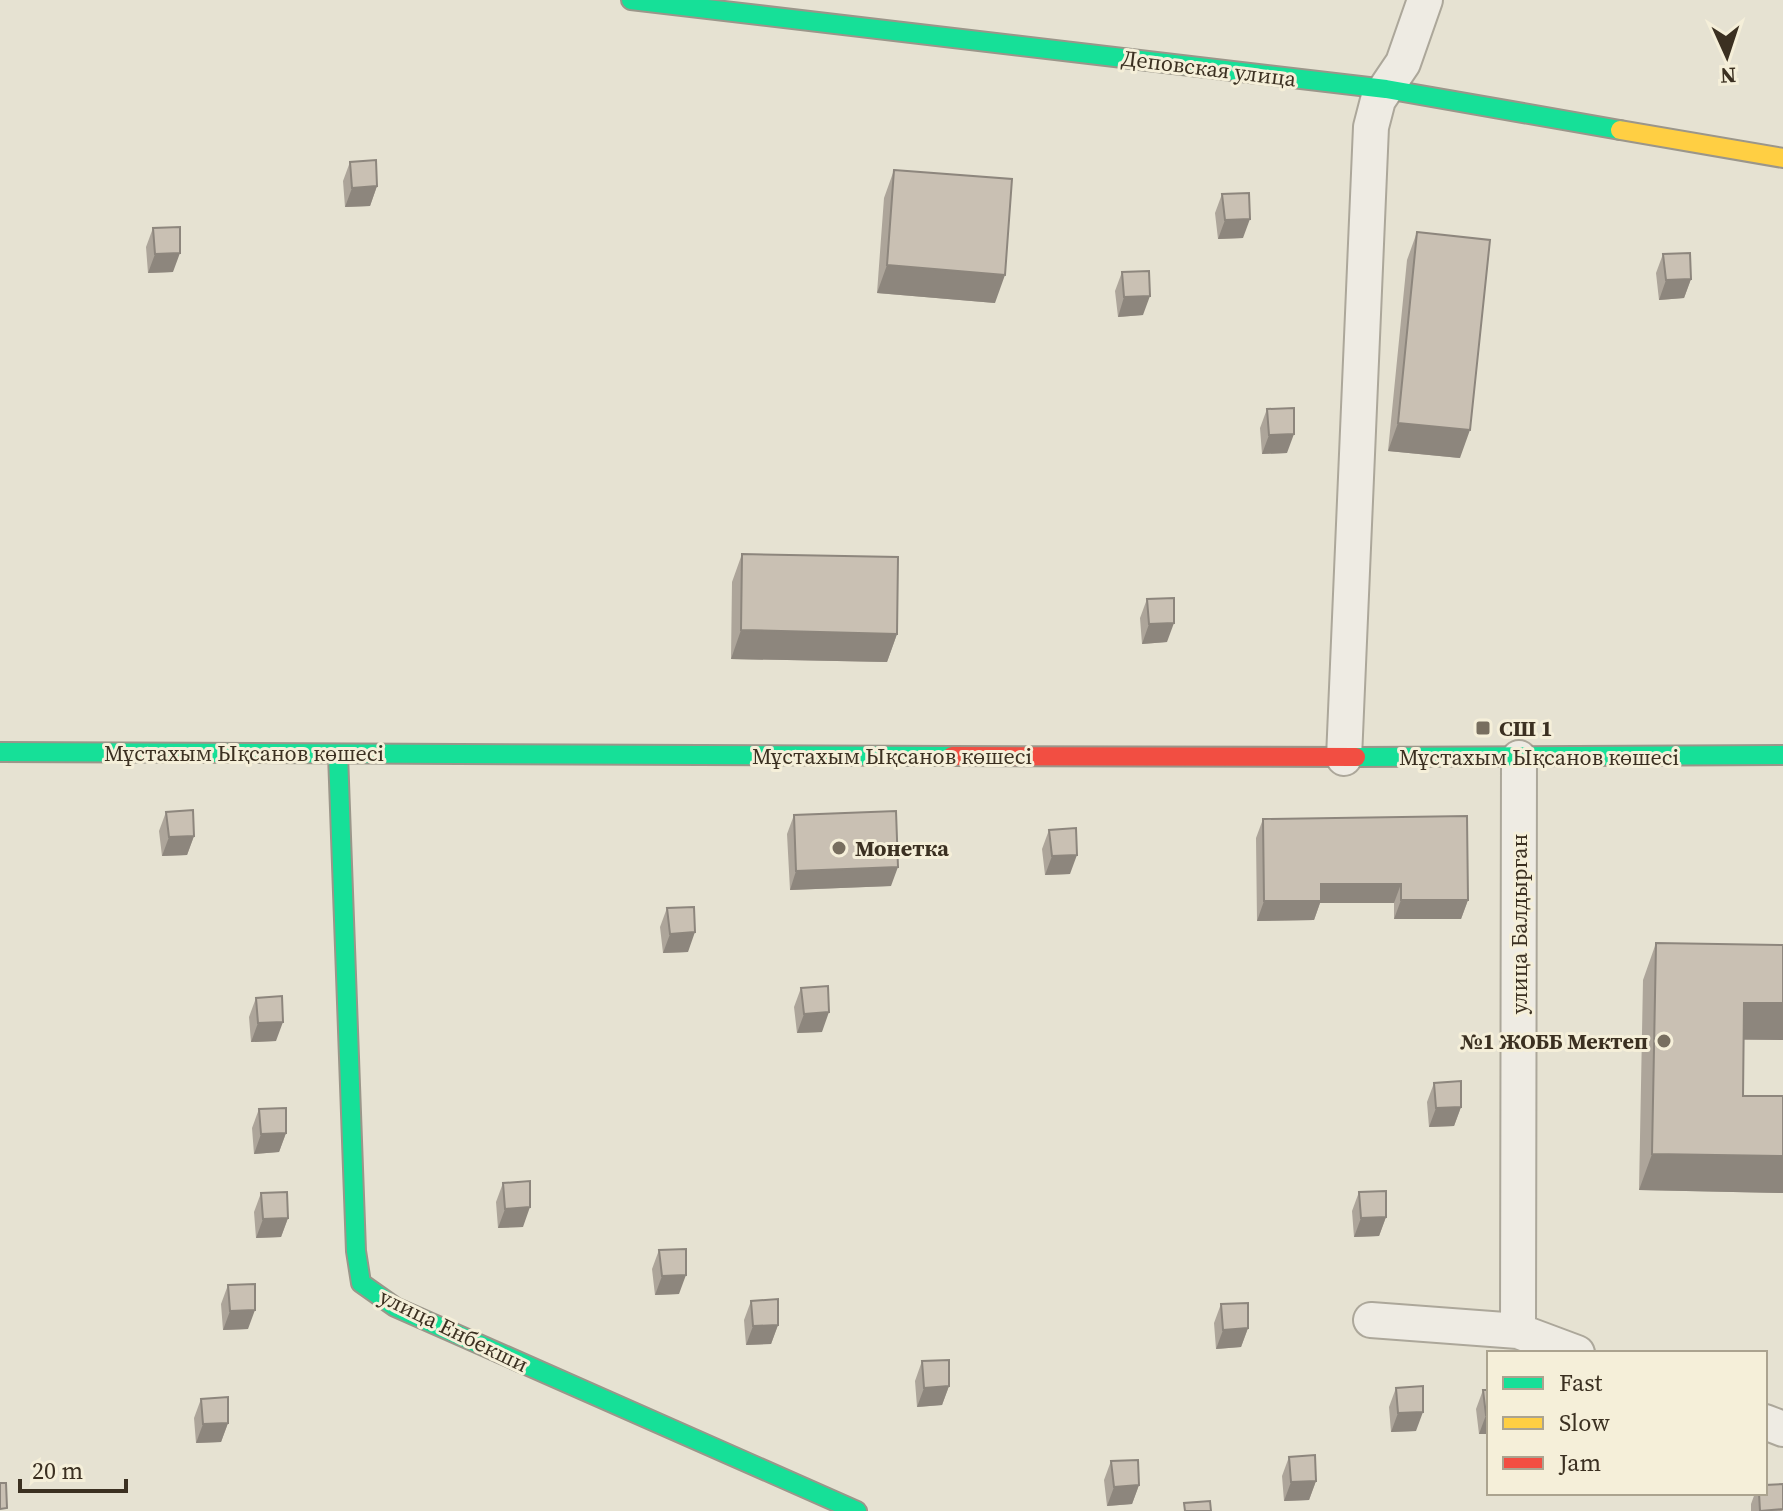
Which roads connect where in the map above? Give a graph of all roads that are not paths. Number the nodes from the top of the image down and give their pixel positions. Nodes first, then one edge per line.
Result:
1 (631, 0) edge
2 (1425, 0) edge
3 (1386, 89) junction
4 (1783, 158) edge
5 (0, 752) edge
6 (338, 754) junction
7 (1783, 755) edge
8 (1344, 758) junction
9 (1519, 758) junction
10 (1371, 1320) dead end
11 (1518, 1331) junction
12 (1572, 1351) edge
13 (857, 1511) edge

1 - 3 street, Деповская улица
2 - 3 street
3 - 4 street, Деповская улица
3 - 8 street
5 - 6 street, Мұстахым Ықсанов көшесі
6 - 8 street, Мұстахым Ықсанов көшесі
6 - 13 street, улица Енбекши
7 - 9 street, Мұстахым Ықсанов көшесі
8 - 9 street, Мұстахым Ықсанов көшесі
9 - 11 street, улица Балдырган
10 - 11 street
11 - 12 street

